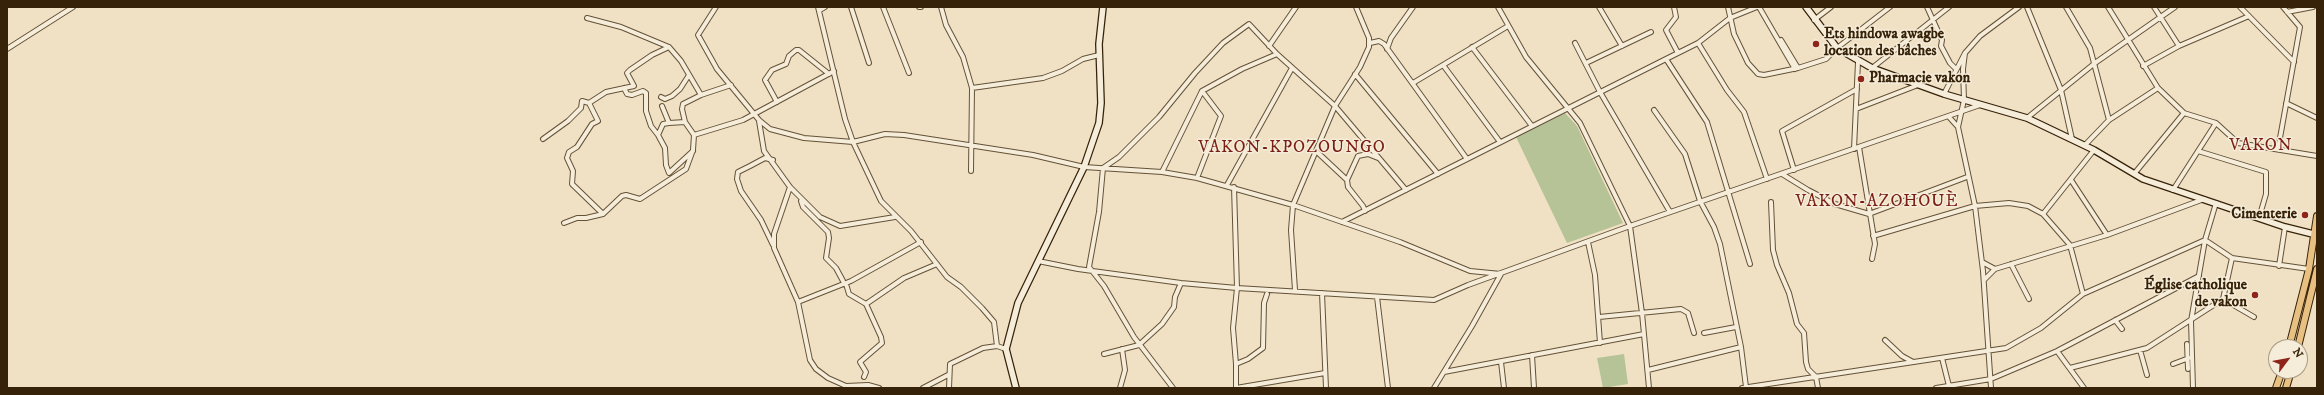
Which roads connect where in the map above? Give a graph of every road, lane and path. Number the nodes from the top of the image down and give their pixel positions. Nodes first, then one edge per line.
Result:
1 (73, 7) edge
2 (716, 7) edge
3 (825, 7) edge
4 (851, 7) edge
5 (883, 7) edge
6 (942, 7) edge
7 (1104, 7) edge
8 (1296, 7) edge
9 (1413, 7) edge
10 (1498, 7) edge
11 (1599, 7) edge
12 (1674, 7) edge
13 (1728, 7) edge
14 (1759, 7) edge
15 (1806, 7) edge
16 (1830, 7) edge
17 (1890, 7) edge
18 (1927, 7) edge
19 (1950, 7) edge
20 (2019, 7) edge
21 (2027, 7) edge
22 (2066, 7) edge
23 (2108, 7) edge
24 (2154, 7) edge
25 (2175, 7) edge
26 (2240, 7) edge
27 (2283, 7) edge
28 (2313, 7) edge
29 (1356, 8) edge
30 (819, 9) edge
31 (2287, 12) junction
32 (2249, 16) junction
33 (2161, 17) junction
34 (587, 18) dead end
35 (1730, 18) junction
36 (1814, 20) junction
37 (1933, 20) junction
38 (1508, 26) junction
39 (1651, 32) dead end
40 (2129, 39) junction
41 (1370, 43) junction
42 (1575, 43) dead end
43 (1698, 43) junction
44 (1269, 46) junction
45 (1622, 46) junction
46 (2179, 46) junction
47 (669, 47) junction
48 (1472, 47) junction
49 (1837, 48) junction
50 (7, 49) edge
51 (1387, 49) junction
52 (1678, 53) junction
53 (1965, 53) junction
54 (1277, 54) junction
55 (1099, 55) junction
56 (1666, 60) junction
57 (1858, 62) junction
58 (2294, 62) junction
59 (869, 63) dead end
60 (1586, 63) junction
61 (2095, 63) junction
62 (1443, 65) junction
63 (2143, 66) junction
64 (1292, 68) junction
65 (1796, 68) junction
66 (1872, 68) junction
67 (1956, 69) junction
68 (834, 71) junction
69 (909, 73) dead end
70 (829, 74) junction
71 (1355, 74) junction
72 (689, 75) junction
73 (1413, 83) junction
74 (731, 85) junction
75 (1918, 85) junction
76 (624, 88) junction
77 (972, 88) junction
78 (2158, 88) junction
79 (1857, 89) junction
80 (2061, 90) junction
81 (1202, 92) junction
82 (1600, 92) junction
83 (1944, 94) junction
84 (701, 95) junction
85 (661, 97) dead end
86 (1964, 100) junction
87 (777, 102) junction
88 (589, 103) junction
89 (2286, 103) junction
90 (1980, 105) junction
91 (662, 106) dead end
92 (1334, 106) junction
93 (1568, 108) junction
94 (1856, 109) junction
95 (1654, 110) dead end
96 (1963, 112) junction
97 (2184, 113) junction
98 (754, 114) junction
99 (1949, 117) junction
100 (2026, 118) junction
101 (2317, 118) edge
102 (759, 120) junction
103 (2109, 120) junction
104 (685, 122) junction
105 (669, 123) junction
106 (2216, 123) junction
107 (1532, 126) junction
108 (1958, 128) junction
109 (658, 135) junction
110 (694, 135) junction
111 (543, 139) dead end
112 (2072, 139) junction
113 (853, 142) junction
114 (1500, 142) junction
115 (973, 145) junction
116 (2085, 145) junction
117 (1857, 148) junction
118 (2278, 149) junction
119 (693, 150) junction
120 (2094, 150) junction
121 (1316, 151) junction
122 (2198, 151) junction
123 (2317, 156) edge
124 (1378, 158) junction
125 (1467, 159) junction
126 (772, 160) junction
127 (1084, 167) junction
128 (1103, 168) junction
129 (1794, 170) junction
130 (971, 171) dead end
131 (1162, 172) junction
132 (669, 173) junction
133 (1438, 174) junction
134 (1782, 174) junction
135 (2134, 174) junction
136 (1967, 177) junction
137 (1197, 178) junction
138 (1767, 179) junction
139 (1347, 180) junction
140 (2072, 180) junction
141 (667, 181) junction
142 (1227, 185) junction
143 (790, 187) junction
144 (1234, 187) junction
145 (1406, 190) junction
146 (2173, 190) junction
147 (1727, 192) junction
148 (801, 199) junction
149 (2204, 199) junction
150 (1700, 201) junction
151 (1771, 202) dead end
152 (2216, 203) junction
153 (1293, 205) junction
154 (1975, 206) junction
155 (1364, 211) junction
156 (1670, 212) junction
157 (603, 214) junction
158 (1869, 214) junction
159 (2043, 214) junction
160 (2317, 216) edge
161 (895, 217) junction
162 (2259, 218) junction
163 (1342, 222) junction
164 (564, 223) dead end
165 (1630, 226) junction
166 (2285, 227) junction
167 (2107, 234) junction
168 (2316, 234) edge
169 (1873, 236) junction
170 (2205, 240) junction
171 (921, 242) junction
172 (1588, 242) junction
173 (2070, 245) junction
174 (774, 248) junction
175 (2232, 258) junction
176 (1872, 259) dead end
177 (1038, 261) junction
178 (1982, 262) junction
179 (937, 264) junction
180 (1750, 264) dead end
181 (2011, 264) junction
182 (2279, 266) junction
183 (1995, 269) junction
184 (2317, 269) edge
185 (2309, 270) junction
186 (1091, 271) junction
187 (1501, 274) junction
188 (2199, 276) junction
189 (1984, 280) junction
190 (844, 282) junction
191 (1181, 283) junction
192 (1237, 288) junction
193 (1295, 290) junction
194 (1322, 293) junction
195 (1268, 294) dead end
196 (2083, 294) junction
197 (1377, 297) junction
198 (2029, 299) dead end
199 (2224, 299) junction
200 (798, 302) junction
201 (866, 304) junction
202 (1642, 313) junction
203 (1600, 317) junction
204 (2254, 317) dead end
205 (2115, 320) junction
206 (2191, 321) junction
207 (1736, 327) junction
208 (2122, 329) dead end
209 (1694, 333) dead end
210 (1704, 333) dead end
211 (1644, 334) junction
212 (2291, 339) edge
213 (2300, 339) edge
214 (1885, 340) dead end
215 (1600, 343) junction
216 (2187, 344) dead end
217 (1139, 345) junction
218 (997, 346) junction
219 (1741, 347) junction
220 (1006, 349) junction
221 (1122, 349) junction
222 (2140, 350) junction
223 (1990, 351) junction
224 (2057, 351) junction
225 (1104, 354) dead end
226 (1532, 355) junction
227 (1942, 358) junction
228 (2189, 358) junction
229 (1501, 362) junction
230 (1914, 362) junction
231 (1236, 364) junction
232 (2173, 364) dead end
233 (2070, 368) junction
234 (2188, 369) dead end
235 (1648, 370) junction
236 (1444, 372) junction
237 (1326, 373) junction
238 (2147, 374) dead end
239 (948, 375) junction
240 (864, 377) dead end
241 (1816, 377) junction
242 (1991, 379) junction
243 (1949, 386) junction
244 (879, 388) edge
245 (923, 388) edge
246 (949, 388) edge
247 (1016, 388) edge
248 (1120, 388) edge
249 (1173, 388) edge
250 (1236, 388) edge
251 (1326, 388) edge
252 (1388, 388) edge
253 (1434, 388) edge
254 (1504, 388) edge
255 (1534, 388) edge
256 (1649, 388) edge
257 (1744, 388) edge
258 (1818, 388) edge
259 (1936, 388) edge
260 (1991, 388) edge
261 (2084, 388) edge
262 (2193, 388) edge

1 - 50 street
2 - 74 street
3 - 30 street
4 - 59 street
5 - 69 street
6 - 77 street
7 - 55 main road
8 - 44 street
9 - 51 street
10 - 38 street
11 - 45 street
12 - 52 street
13 - 35 street
14 - 35 street
14 - 65 street
15 - 36 main road
16 - 36 street
17 - 49 street
18 - 37 street
19 - 37 street
20 - 53 street
21 - 80 street
22 - 61 street
23 - 40 street
24 - 33 street
25 - 33 street
26 - 32 street
27 - 31 street
28 - 31 street
29 - 41 street
30 - 68 street
31 - 58 street
32 - 46 street
32 - 58 street
33 - 40 street
33 - 46 street
34 - 47 street
35 - 43 street
35 - 65 street
36 - 49 main road
37 - 66 street
37 - 67 street
38 - 48 street
38 - 93 street
39 - 45 street
40 - 61 street
40 - 63 street
41 - 51 street
41 - 71 street
42 - 60 street
43 - 52 street
43 - 138 street
44 - 54 street
44 - 128 street
45 - 60 street
46 - 63 street
47 - 72 street
47 - 76 street
48 - 62 street
48 - 107 street
49 - 57 main road
49 - 65 street
51 - 73 street
52 - 56 street
53 - 67 street
53 - 86 street
54 - 64 street
54 - 81 street
55 - 77 street
55 - 127 main road
56 - 82 street
56 - 147 street
57 - 66 main road
57 - 79 street
58 - 89 street
60 - 82 street
61 - 80 street
61 - 103 street
62 - 73 street
62 - 114 street
63 - 78 street
64 - 92 street
64 - 142 street
66 - 75 main road
67 - 83 street
68 - 70 street
68 - 113 street
70 - 87 street
70 - 87 street
71 - 92 street
71 - 133 street
72 - 84 street
72 - 85 street
73 - 125 street
74 - 84 street
74 - 98 street
75 - 83 main road
75 - 94 street
76 - 88 street
76 - 109 street
77 - 115 street
78 - 97 street
78 - 103 street
79 - 94 street
79 - 129 street
80 - 100 street
80 - 112 street
81 - 131 street
81 - 137 street
82 - 93 street
82 - 156 street
83 - 86 main road
84 - 104 street
86 - 90 main road
86 - 96 street
87 - 98 street
88 - 111 street
88 - 157 street
89 - 101 street
89 - 118 street
90 - 96 street
90 - 100 main road
91 - 105 street
92 - 121 street
92 - 124 street
93 - 107 street
93 - 165 street
94 - 117 street
95 - 150 street
96 - 99 street
96 - 108 street
97 - 106 street
97 - 135 street
98 - 102 street
98 - 110 street
99 - 108 street
99 - 117 street
100 - 112 main road
102 - 113 street
102 - 126 street
103 - 116 street
104 - 105 street
104 - 110 street
105 - 109 street
106 - 118 street
106 - 122 street
107 - 114 street
108 - 136 street
109 - 132 street
110 - 119 street
112 - 116 main road
113 - 115 street
113 - 161 street
114 - 125 street
115 - 127 street
115 - 130 street
116 - 120 main road
117 - 129 street
117 - 158 street
118 - 123 street
119 - 132 street
119 - 141 street
120 - 135 main road
120 - 140 street
121 - 139 street
121 - 153 street
122 - 146 street
122 - 162 street
124 - 139 street
124 - 145 street
125 - 133 street
126 - 143 street
126 - 174 street
127 - 128 street
127 - 177 main road
128 - 131 street
128 - 186 street
129 - 134 street
131 - 137 street
132 - 141 street
133 - 145 street
134 - 138 street
134 - 158 street
135 - 146 main road
136 - 154 street
136 - 158 street
137 - 142 street
138 - 147 street
139 - 155 street
140 - 159 street
140 - 167 street
141 - 157 street
142 - 144 street
143 - 148 street
143 - 174 street
144 - 153 street
144 - 192 street
145 - 155 street
146 - 149 main road
147 - 150 street
147 - 180 street
148 - 161 street
148 - 190 street
149 - 152 main road
149 - 167 street
150 - 156 street
150 - 207 street
151 - 241 street
152 - 162 main road
152 - 170 street
153 - 163 street
153 - 193 street
154 - 159 street
154 - 169 street
154 - 178 street
155 - 163 street
156 - 165 street
157 - 164 street
158 - 169 street
159 - 173 street
160 - 168 highway
161 - 171 street
162 - 166 main road
163 - 187 street
165 - 172 street
165 - 202 street
166 - 168 main road
166 - 182 street
167 - 173 street
168 - 185 highway
169 - 176 street
170 - 175 street
170 - 188 street
170 - 196 street
171 - 179 street
171 - 190 street
172 - 187 street
172 - 203 street
173 - 181 street
173 - 196 street
174 - 200 street
175 - 182 street
175 - 199 street
177 - 186 street
177 - 220 main road
178 - 183 street
178 - 189 street
179 - 201 street
179 - 218 street
181 - 183 street
181 - 198 street
182 - 185 street
183 - 189 street
184 - 213 highway
185 - 212 highway
186 - 191 street
186 - 217 street
187 - 197 street
187 - 236 street
188 - 205 street
188 - 206 street
189 - 223 street
190 - 200 street
190 - 201 street
191 - 192 street
191 - 217 street
192 - 193 street
192 - 231 street
193 - 194 street
194 - 197 street
194 - 237 street
195 - 231 street
196 - 223 street
197 - 252 street
199 - 204 street
199 - 206 street
200 - 244 street
201 - 240 street
202 - 203 street
202 - 209 street
202 - 211 street
203 - 215 street
205 - 208 street
205 - 224 street
206 - 222 street
206 - 228 street
207 - 210 street
207 - 219 street
211 - 215 street
211 - 235 street
214 - 230 street
215 - 226 street
216 - 228 street
217 - 221 street
217 - 249 street
218 - 220 street
218 - 239 street
219 - 235 street
219 - 257 street
220 - 247 main road
221 - 225 street
221 - 248 street
222 - 233 street
222 - 238 street
223 - 227 street
223 - 242 street
224 - 233 street
224 - 242 street
226 - 229 street
226 - 255 street
227 - 230 street
227 - 243 street
228 - 232 street
228 - 234 street
228 - 262 street
229 - 236 street
229 - 254 street
230 - 241 street
231 - 250 street
233 - 261 street
235 - 256 street
236 - 253 street
237 - 250 street
237 - 251 street
239 - 245 street
239 - 246 street
241 - 257 street
241 - 258 street
242 - 243 street
242 - 260 street
243 - 259 street

